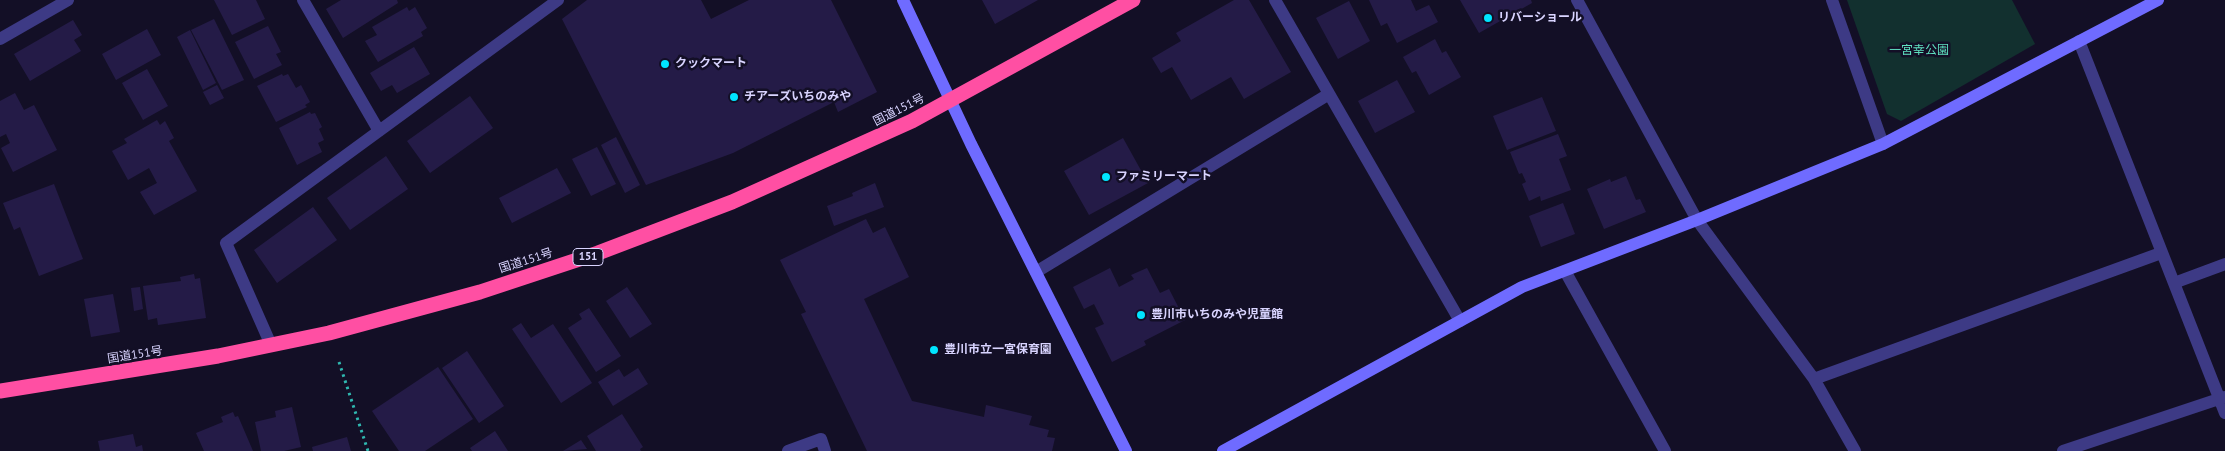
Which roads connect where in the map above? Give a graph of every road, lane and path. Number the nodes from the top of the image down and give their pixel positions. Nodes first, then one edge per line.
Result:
1 (68, 0) edge
2 (303, 0) edge
3 (558, 0) edge
4 (903, 0) edge
5 (1275, 0) edge
6 (1577, 0) edge
7 (1832, 0) edge
8 (2158, 0) edge
9 (1126, 2) edge
10 (0, 39) edge
11 (2079, 41) junction
12 (1330, 94) junction
13 (951, 100) junction
14 (378, 131) junction
15 (1883, 144) junction
16 (1697, 220) junction
17 (2161, 253) junction
18 (2225, 264) edge
19 (1565, 271) junction
20 (1036, 272) junction
21 (2174, 283) junction
22 (1460, 321) junction
23 (271, 345) junction
24 (339, 362) dead end
25 (1814, 379) junction
26 (0, 391) edge
27 (2223, 398) edge
28 (2225, 414) edge
29 (368, 451) edge
30 (788, 451) edge
31 (825, 451) edge
32 (1126, 451) edge
33 (1223, 451) edge
34 (1665, 451) edge
35 (1855, 451) edge
36 (2063, 451) edge

1 - 10 street
2 - 14 street
3 - 14 street
4 - 13 street
5 - 12 street
6 - 16 street
7 - 15 street
8 - 11 street
9 - 13 highway, 国道151号 / 151
11 - 15 street
11 - 17 street
12 - 20 street
12 - 22 street
13 - 20 street
13 - 23 highway, 国道151号 / 151
14 - 23 street
15 - 16 street
16 - 19 street
16 - 25 street
17 - 21 street
17 - 25 street
18 - 21 street
19 - 22 street
19 - 34 street
20 - 32 street
21 - 27 street
22 - 33 street
23 - 26 highway, 国道151号 / 151
24 - 29 path
25 - 35 street
27 - 28 street
27 - 36 street
30 - 31 street

